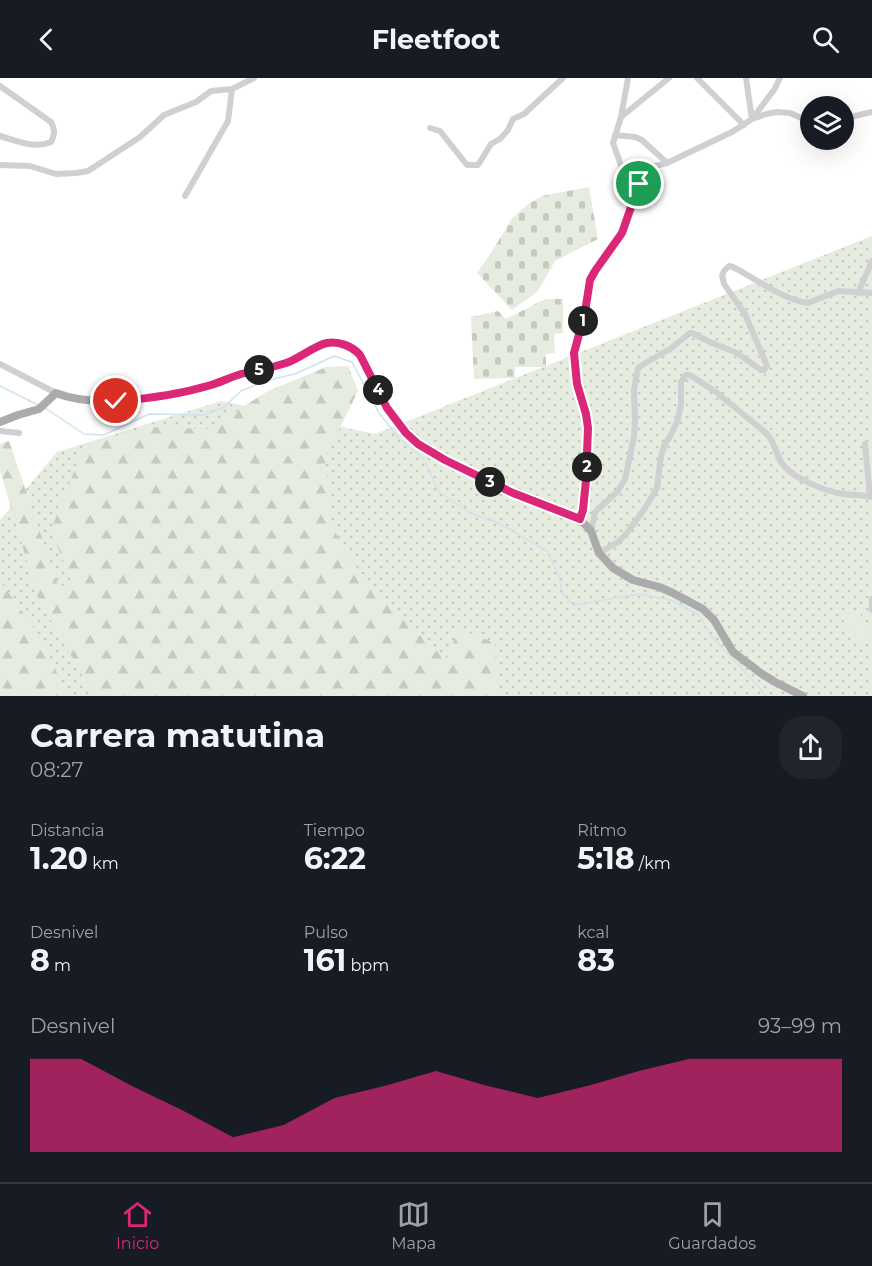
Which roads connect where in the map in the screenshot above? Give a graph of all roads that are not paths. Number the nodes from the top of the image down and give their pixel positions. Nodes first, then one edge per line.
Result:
1 (253, 78) edge
2 (563, 78) edge
3 (628, 78) edge
4 (669, 78) edge
5 (698, 78) edge
6 (746, 78) edge
7 (778, 79) edge
8 (0, 86) edge
9 (232, 89) junction
10 (872, 112) edge
11 (854, 116) edge
12 (621, 117) junction
13 (800, 117) edge
14 (752, 119) junction
15 (744, 125) junction
16 (430, 128) dead end
17 (615, 135) junction
18 (0, 136) edge
19 (667, 163) junction
20 (0, 165) edge
21 (657, 166) junction
22 (185, 196) dead end
23 (872, 261) edge
24 (858, 293) junction
25 (872, 294) edge
26 (0, 364) edge
27 (55, 395) junction
28 (0, 422) edge
29 (0, 431) edge
30 (19, 433) dead end
31 (865, 444) dead end
32 (871, 497) edge
33 (580, 519) junction
34 (591, 531) junction
35 (599, 553) junction
36 (872, 599) edge
37 (872, 609) edge
38 (803, 696) edge

1 - 9 street
2 - 16 street
3 - 12 street
4 - 12 street
5 - 15 street
6 - 14 street
7 - 14 street
8 - 18 street
9 - 20 street
9 - 22 street
10 - 11 street
12 - 17 street
13 - 14 street
14 - 15 street
15 - 19 street
17 - 19 street
17 - 21 street
19 - 21 street
21 - 33 street
23 - 24 street
24 - 25 street
24 - 34 street
26 - 27 street
27 - 28 main road
27 - 33 main road
29 - 30 street
31 - 32 street
32 - 35 street
33 - 34 main road
34 - 35 main road
35 - 38 main road
36 - 37 street

